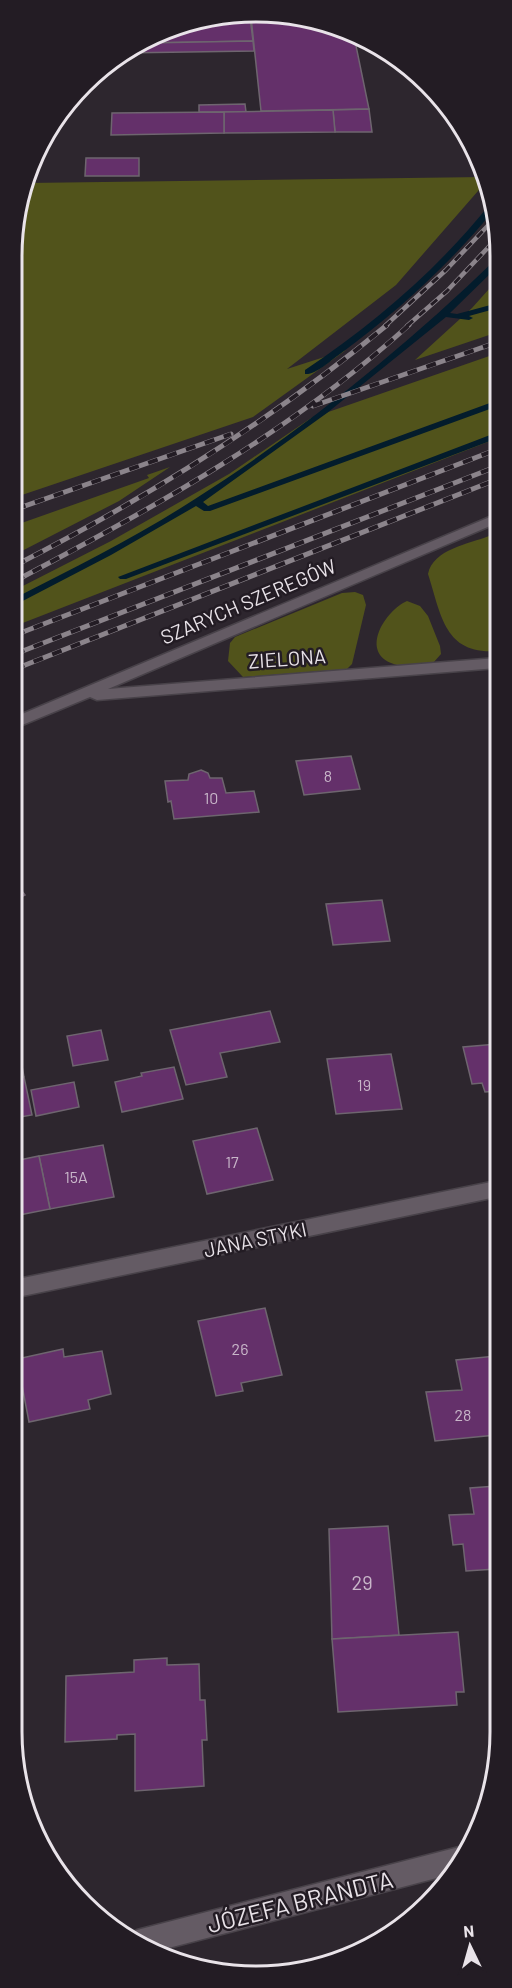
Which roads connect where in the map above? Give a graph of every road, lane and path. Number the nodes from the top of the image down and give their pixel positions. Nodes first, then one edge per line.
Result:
1 (490, 521) edge
2 (490, 664) edge
3 (80, 697) junction
4 (22, 720) edge
5 (490, 1190) edge
6 (22, 1287) edge
7 (450, 1861) edge
8 (150, 1940) edge

1 - 3 street, SZARYCH SZEREGÓW
2 - 3 street, ZIELONA
3 - 4 street, SZARYCH SZEREGÓW
5 - 6 street, JANA STYKI
7 - 8 street, JÓZEFA BRANDTA

